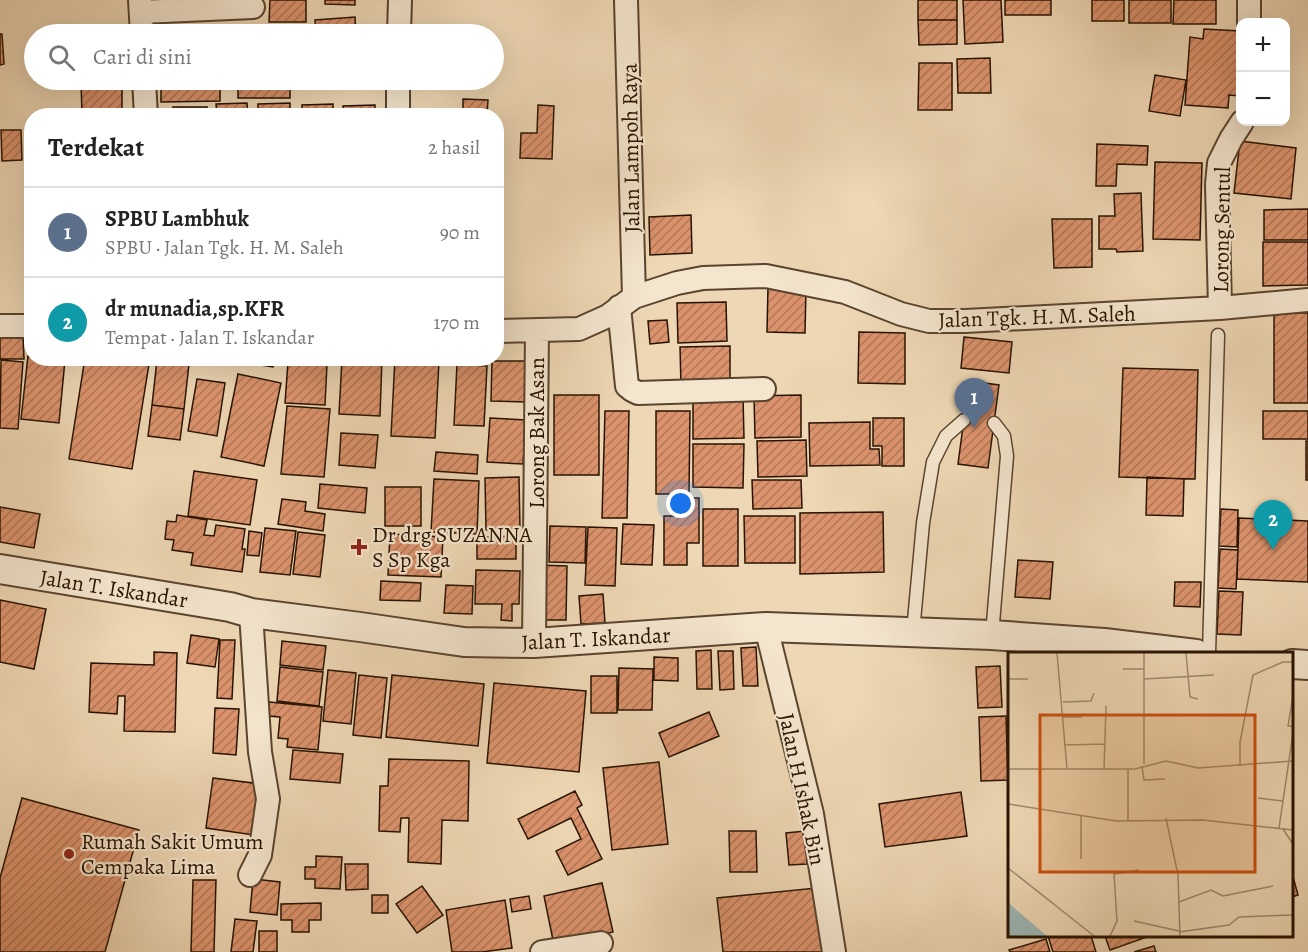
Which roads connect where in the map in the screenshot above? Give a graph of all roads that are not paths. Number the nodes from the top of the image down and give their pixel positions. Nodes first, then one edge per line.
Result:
1 (400, 0) edge
2 (626, 0) edge
3 (1249, 0) edge
4 (140, 6) edge
5 (254, 7) dead end
6 (1250, 18) edge
7 (141, 24) edge
8 (399, 24) edge
9 (145, 90) edge
10 (399, 90) edge
11 (146, 108) edge
12 (398, 108) edge
13 (1239, 126) edge
14 (1308, 300) edge
15 (626, 302) junction
16 (1220, 308) junction
17 (0, 326) edge
18 (24, 326) edge
19 (504, 331) edge
20 (537, 331) junction
21 (1218, 336) dead end
22 (764, 389) dead end
23 (964, 420) dead end
24 (994, 423) dead end
25 (0, 569) edge
26 (251, 613) junction
27 (766, 627) junction
28 (913, 632) junction
29 (992, 635) junction
30 (534, 643) junction
31 (1179, 652) edge
32 (1209, 652) edge
33 (1293, 664) edge
34 (1308, 666) edge
35 (250, 875) dead end
36 (601, 943) dead end
37 (542, 952) edge
38 (834, 952) edge

1 - 8 street
2 - 15 street, Jalan Lampoh Raya
3 - 6 street
4 - 5 street
4 - 7 street
9 - 11 street
10 - 12 street
13 - 16 street, Lorong Sentul
14 - 16 street, Jalan Tgk. H. M. Saleh
15 - 16 street, Jalan Tgk. H. M. Saleh
15 - 20 street, Jalan Tgk. H. M. Saleh
15 - 22 street, Jalan Lampoh Raya
17 - 18 street
19 - 20 street, Jalan Tgk. H. M. Saleh
20 - 30 street, Lorong Bak Asan
21 - 32 lane
23 - 28 lane
24 - 29 lane
25 - 26 street, Jalan T. Iskandar
26 - 30 street, Jalan T. Iskandar
26 - 35 street
27 - 28 street, Jalan T. Iskandar
27 - 30 street, Jalan T. Iskandar
27 - 38 street, Jalan H Ishak Bin
28 - 29 street, Jalan T. Iskandar
29 - 31 street, Jalan T. Iskandar
33 - 34 street
36 - 37 street

